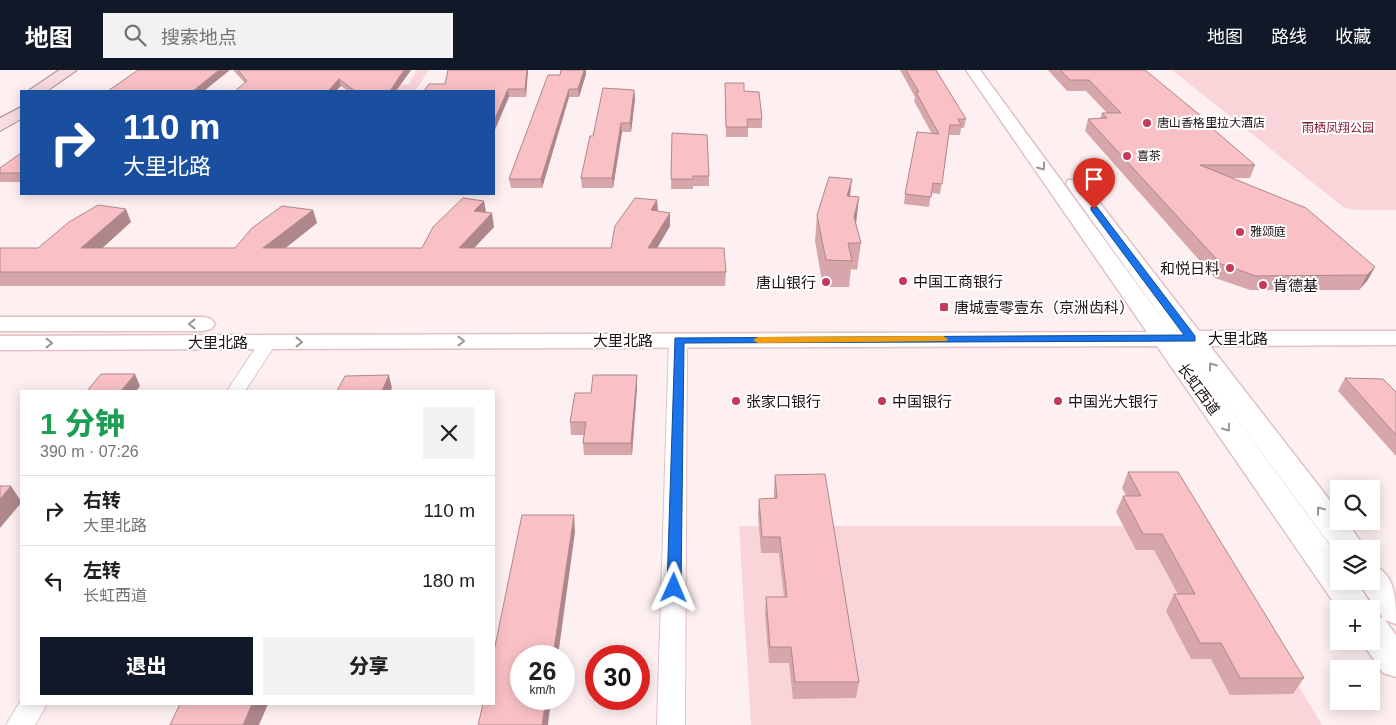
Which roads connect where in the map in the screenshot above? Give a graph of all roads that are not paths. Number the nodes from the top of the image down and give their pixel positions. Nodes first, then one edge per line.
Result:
1 (70, 70) edge
2 (87, 70) edge
3 (973, 70) edge
4 (988, 70) edge
5 (38, 90) edge
6 (56, 90) edge
7 (20, 101) edge
8 (20, 113) edge
9 (0, 114) edge
10 (0, 126) edge
11 (1396, 322) edge
12 (0, 324) edge
13 (1172, 331) junction
14 (1396, 338) edge
15 (678, 340) junction
16 (268, 342) junction
17 (0, 343) edge
18 (237, 390) edge
19 (1343, 540) edge
20 (1380, 590) edge
21 (1352, 600) edge
22 (1396, 610) edge
23 (1380, 640) edge
24 (1396, 662) edge
25 (33, 705) edge
26 (20, 725) edge
27 (671, 725) edge

1 - 5 main road
2 - 6 main road
3 -> 13 main road, 长虹西道
4 - 13 main road, 长虹西道
7 - 9 main road
8 - 10 main road
11 - 13 main road, 大里北路
13 -> 12 main road, 大里北路
13 - 14 main road, 大里北路
13 - 15 main road, 大里北路
19 -> 13 main road, 长虹西道
13 -> 21 main road, 长虹西道
16 -> 15 main road, 大里北路
15 - 27 street
17 -> 16 main road, 大里北路
16 - 18 street
20 - 22 main road
23 - 24 main road
25 - 26 street

